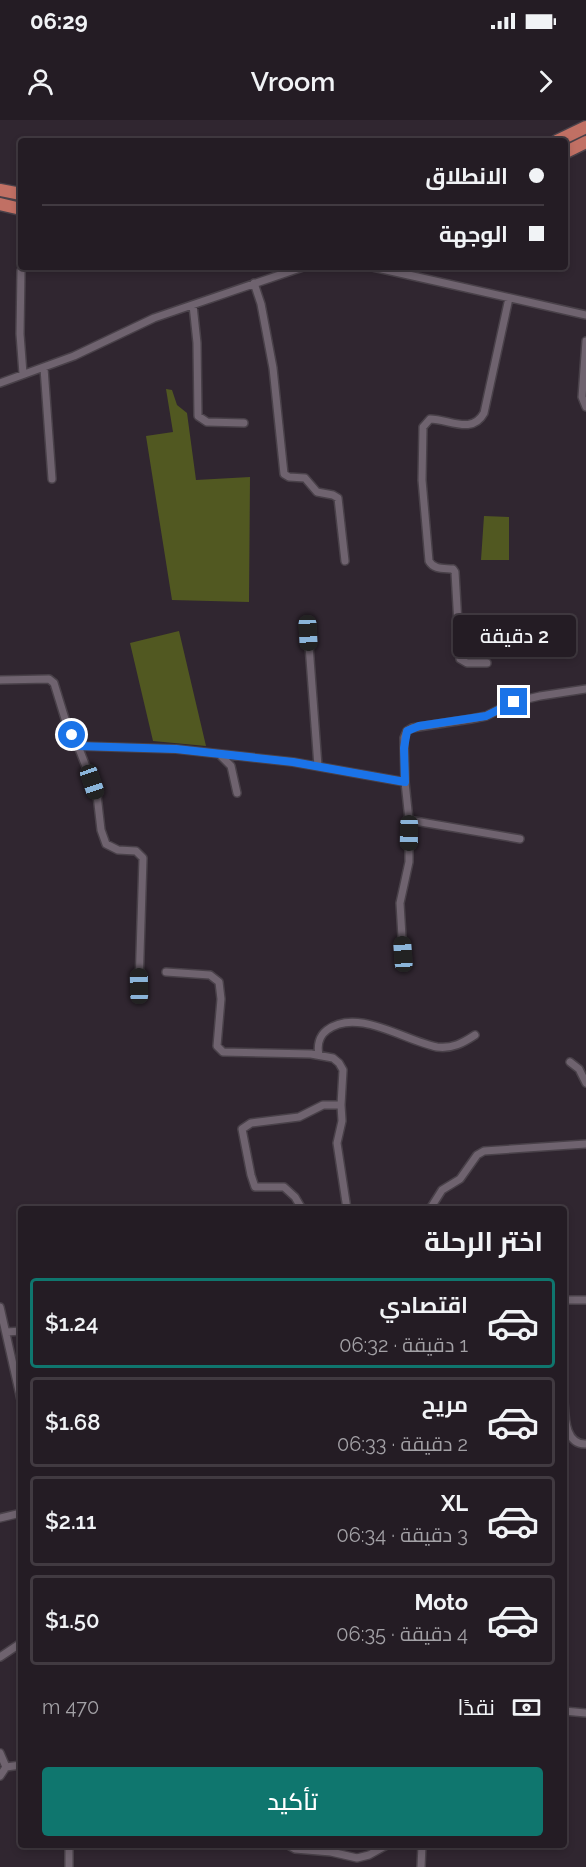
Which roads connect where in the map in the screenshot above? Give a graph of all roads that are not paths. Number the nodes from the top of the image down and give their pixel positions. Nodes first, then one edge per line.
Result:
1 (586, 127) edge
2 (563, 138) edge
3 (586, 142) edge
4 (568, 151) edge
5 (0, 190) edge
6 (18, 193) edge
7 (0, 204) edge
8 (18, 207) edge
9 (294, 270) edge
10 (386, 270) edge
11 (21, 271) dead end
12 (254, 283) junction
13 (509, 298) junction
14 (193, 305) junction
15 (586, 315) edge
16 (586, 341) edge
17 (44, 368) junction
18 (23, 374) junction
19 (0, 383) edge
20 (586, 407) edge
21 (244, 423) dead end
22 (52, 479) dead end
23 (345, 561) dead end
24 (308, 633) dead end
25 (487, 663) dead end
26 (0, 680) edge
27 (586, 689) edge
28 (78, 746) junction
29 (219, 754) junction
30 (318, 766) junction
31 (405, 782) junction
32 (237, 793) dead end
33 (409, 820) junction
34 (520, 839) dead end
35 (403, 954) dead end
36 (166, 972) dead end
37 (139, 986) dead end
38 (475, 1035) dead end
39 (319, 1055) junction
40 (570, 1062) dead end
41 (586, 1083) edge
42 (341, 1105) junction
43 (586, 1144) edge
44 (300, 1206) edge
45 (348, 1206) edge
46 (432, 1206) edge
47 (567, 1299) edge
48 (586, 1300) edge
49 (0, 1307) edge
50 (18, 1331) edge
51 (7, 1332) junction
52 (18, 1385) edge
53 (567, 1427) edge
54 (586, 1444) edge
55 (18, 1514) edge
56 (0, 1518) edge
57 (18, 1645) edge
58 (0, 1657) edge
59 (567, 1711) edge
60 (586, 1713) edge
61 (0, 1753) edge
62 (18, 1765) edge
63 (6, 1767) junction
64 (0, 1776) edge
65 (69, 1848) edge
66 (293, 1848) edge
67 (382, 1848) edge
68 (422, 1848) edge
69 (69, 1867) edge
70 (421, 1867) edge

1 - 2 highway
3 - 4 highway
5 - 6 highway
7 - 8 highway
9 - 12 street
10 - 13 street
11 - 18 street
12 - 14 street
12 - 23 street
13 - 15 street
13 - 25 street
14 - 17 street
14 - 21 street
16 - 20 street
17 - 18 street
17 - 22 street
18 - 19 street
24 - 30 street
26 - 28 street
27 - 31 street
28 - 29 street
28 - 37 street
29 - 30 street
29 - 32 street
30 - 31 street
31 - 33 street
33 - 34 street
33 - 35 street
36 - 39 street
38 - 39 street
39 - 42 street
40 - 41 street
42 - 44 street
42 - 45 street
43 - 46 street
47 - 48 street
49 - 51 street
50 - 51 street
51 - 52 street
53 - 54 street
55 - 56 street
57 - 58 street
59 - 60 street
61 - 63 street
62 - 63 street
63 - 64 street
65 - 69 street
66 - 67 street
68 - 70 street

